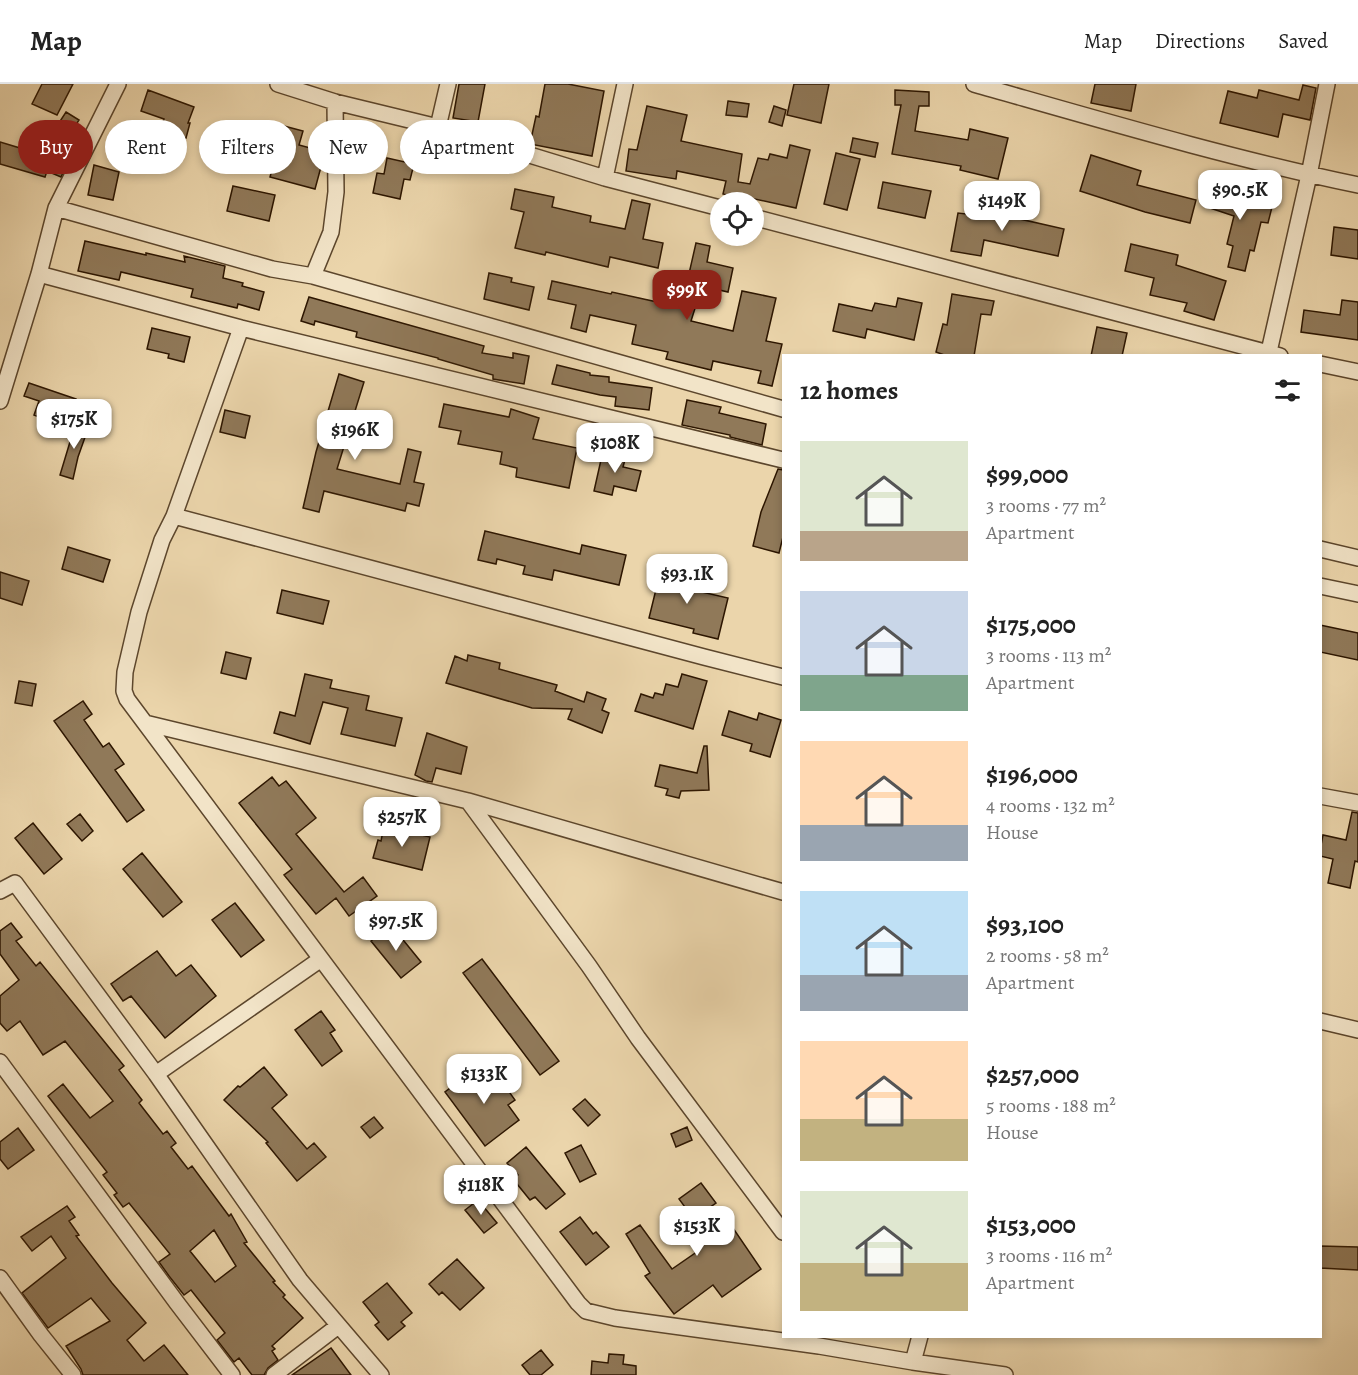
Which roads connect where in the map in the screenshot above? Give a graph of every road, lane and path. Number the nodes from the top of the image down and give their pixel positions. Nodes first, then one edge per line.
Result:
1 (118, 84) edge
2 (278, 84) edge
3 (448, 84) edge
4 (625, 84) edge
5 (974, 84) edge
6 (1327, 84) edge
7 (335, 102) junction
8 (409, 120) edge
9 (440, 120) edge
10 (535, 157) edge
11 (1309, 175) junction
12 (605, 178) junction
13 (1358, 185) edge
14 (710, 205) edge
15 (56, 208) junction
16 (764, 220) edge
17 (39, 274) junction
18 (313, 276) junction
19 (241, 328) junction
20 (1268, 354) edge
21 (1272, 354) edge
22 (1322, 364) edge
23 (1358, 372) edge
24 (0, 400) edge
25 (782, 409) edge
26 (782, 460) edge
27 (174, 516) junction
28 (1322, 549) edge
29 (1358, 558) edge
30 (1322, 586) edge
31 (1358, 594) edge
32 (782, 677) edge
33 (145, 723) junction
34 (1322, 796) edge
35 (468, 801) junction
36 (1358, 803) edge
37 (0, 891) edge
38 (782, 892) edge
39 (321, 959) junction
40 (1322, 1021) edge
41 (1358, 1030) edge
42 (0, 1062) edge
43 (156, 1074) junction
44 (782, 1231) edge
45 (0, 1278) edge
46 (338, 1326) junction
47 (782, 1337) edge
48 (792, 1338) edge
49 (919, 1338) edge
50 (819, 1341) edge
51 (913, 1362) junction
52 (73, 1375) edge
53 (232, 1375) edge
54 (274, 1375) edge
55 (381, 1375) edge
56 (1005, 1375) edge

1 - 15 street
2 - 7 street
3 - 9 street
4 - 12 street
5 - 11 street
6 - 11 street
7 - 8 street
7 - 18 street
10 - 12 street
11 - 13 street
11 - 21 street
12 - 14 street
15 - 17 street
15 - 18 street
16 - 20 street
17 - 19 street
17 - 24 street
18 - 25 street
19 - 26 street
19 - 27 street
22 - 23 street
27 - 32 street
27 - 33 street
28 - 29 street
30 - 31 street
33 - 35 street
33 - 39 street
34 - 36 street
35 - 38 street
35 - 44 street
37 - 43 street
39 - 43 street
39 - 47 street
40 - 41 street
42 - 53 street
43 - 46 street
45 - 52 street
46 - 54 street
46 - 55 street
48 - 50 street
49 - 51 street
50 - 51 street
51 - 56 street

